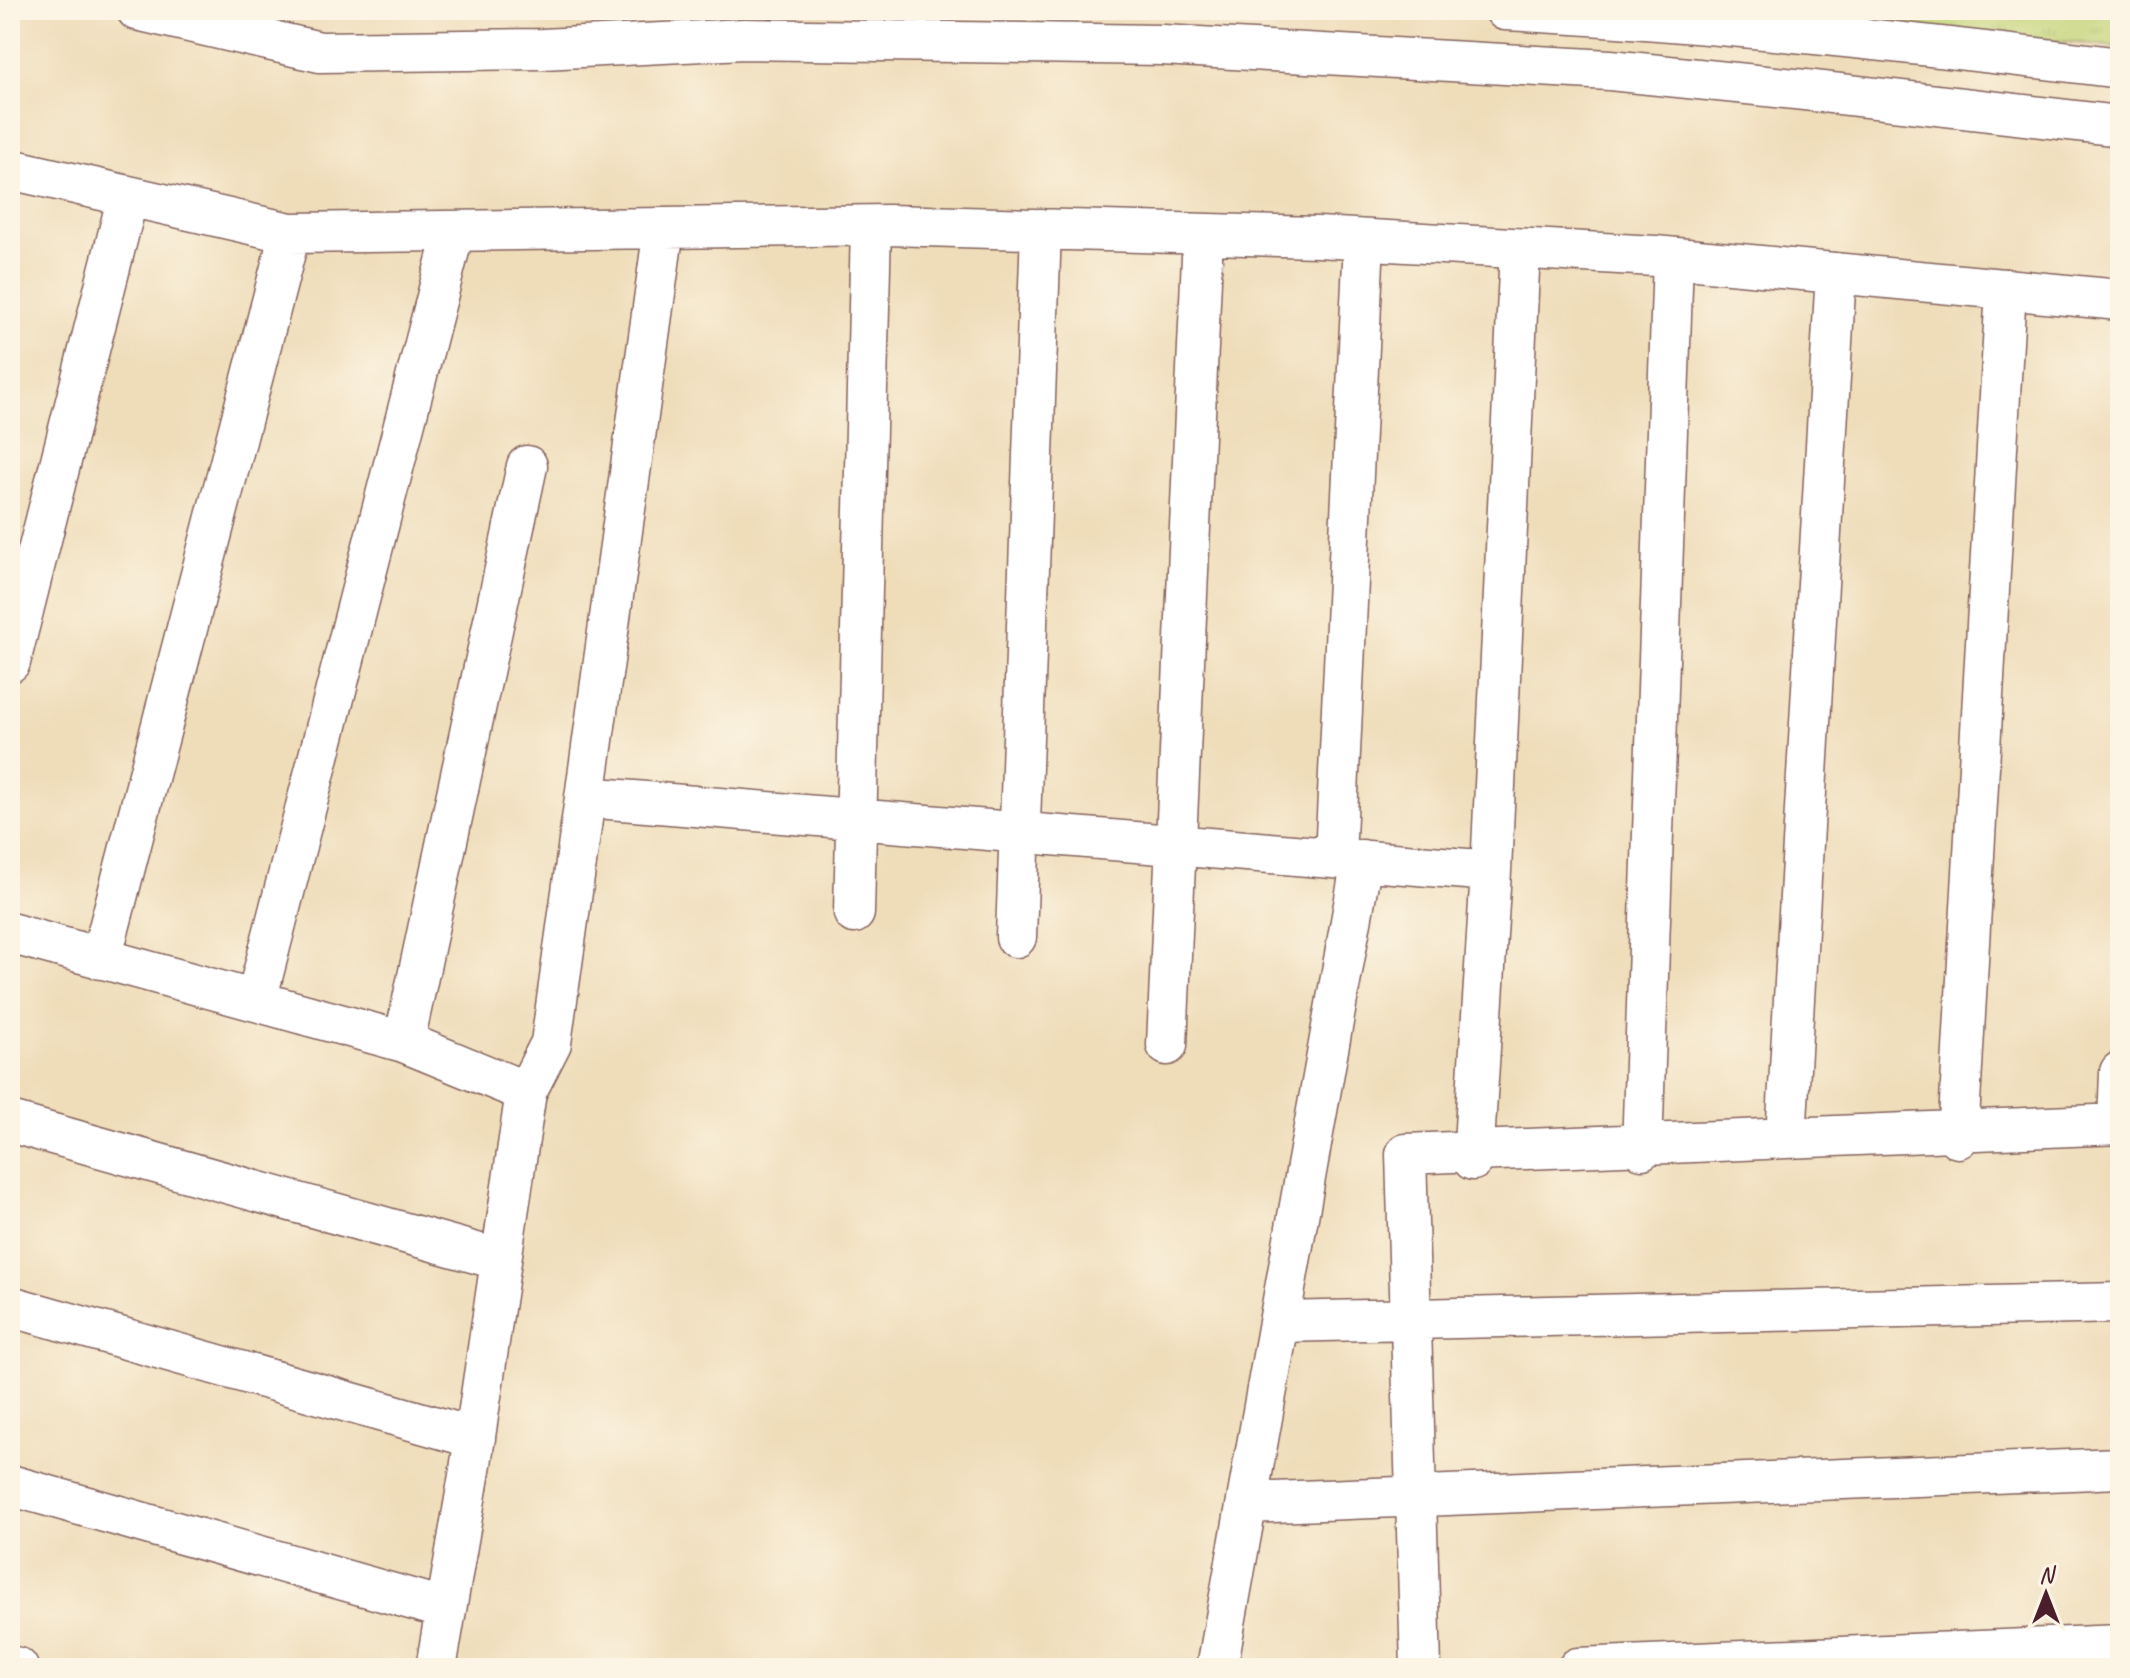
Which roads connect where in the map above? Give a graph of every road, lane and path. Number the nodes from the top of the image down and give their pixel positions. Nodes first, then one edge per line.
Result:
1 (137, 10) edge
2 (1505, 10) edge
3 (2120, 68) edge
4 (2120, 126) edge
5 (10, 169) edge
6 (128, 196) junction
7 (871, 226) junction
8 (664, 228) junction
9 (1041, 229) junction
10 (454, 231) junction
11 (290, 233) junction
12 (1203, 234) junction
13 (1364, 240) junction
14 (1520, 249) junction
15 (1673, 258) junction
16 (1836, 273) junction
17 (2006, 289) junction
18 (2120, 300) edge
19 (527, 466) dead end
20 (10, 662) edge
21 (585, 797) junction
22 (856, 819) junction
23 (1020, 832) junction
24 (1176, 845) junction
25 (1349, 859) junction
26 (1491, 871) junction
27 (854, 913) dead end
28 (10, 933) edge
29 (1016, 937) dead end
30 (101, 959) junction
31 (256, 1001) junction
32 (404, 1042) junction
33 (1167, 1045) dead end
34 (2120, 1072) edge
35 (526, 1092) junction
36 (10, 1122) edge
37 (2119, 1124) edge
38 (1958, 1135) junction
39 (1786, 1138) junction
40 (1642, 1147) junction
41 (1474, 1156) junction
42 (501, 1260) junction
43 (2120, 1303) edge
44 (10, 1306) edge
45 (1411, 1319) junction
46 (1280, 1322) junction
47 (475, 1438) junction
48 (2120, 1468) edge
49 (10, 1485) edge
50 (1416, 1496) junction
51 (1247, 1503) junction
52 (446, 1609) junction
53 (2120, 1645) edge
54 (10, 1666) edge
55 (18, 1668) edge
56 (436, 1668) edge
57 (1217, 1668) edge
58 (1421, 1668) edge
59 (1578, 1668) edge

1 - 4 street
2 - 3 street
5 - 6 street
6 - 11 street
6 - 20 street
7 - 8 street
7 - 9 street
7 - 22 street
8 - 10 street
8 - 21 street
9 - 12 street
9 - 23 street
10 - 11 street
10 - 31 street
11 - 30 street
12 - 13 street
12 - 24 street
13 - 14 street
13 - 25 street
14 - 15 street
14 - 26 street
15 - 16 street
15 - 40 street
16 - 17 street
16 - 39 street
17 - 18 street
17 - 38 street
19 - 32 street
21 - 22 street
21 - 35 street
22 - 23 street
22 - 27 street
23 - 24 street
23 - 29 street
24 - 25 street
24 - 33 street
25 - 26 street
25 - 46 street
26 - 41 street
28 - 30 street
30 - 31 street
31 - 32 street
32 - 35 street
34 - 37 street
35 - 42 street
36 - 42 street
37 - 38 street
38 - 39 street
39 - 40 street
40 - 41 street
41 - 45 street
42 - 47 street
43 - 45 street
44 - 47 street
45 - 46 street
45 - 50 street
46 - 51 street
47 - 52 street
48 - 50 street
49 - 52 street
50 - 51 street
50 - 58 street
51 - 57 street
52 - 56 street
53 - 59 street
54 - 55 street

